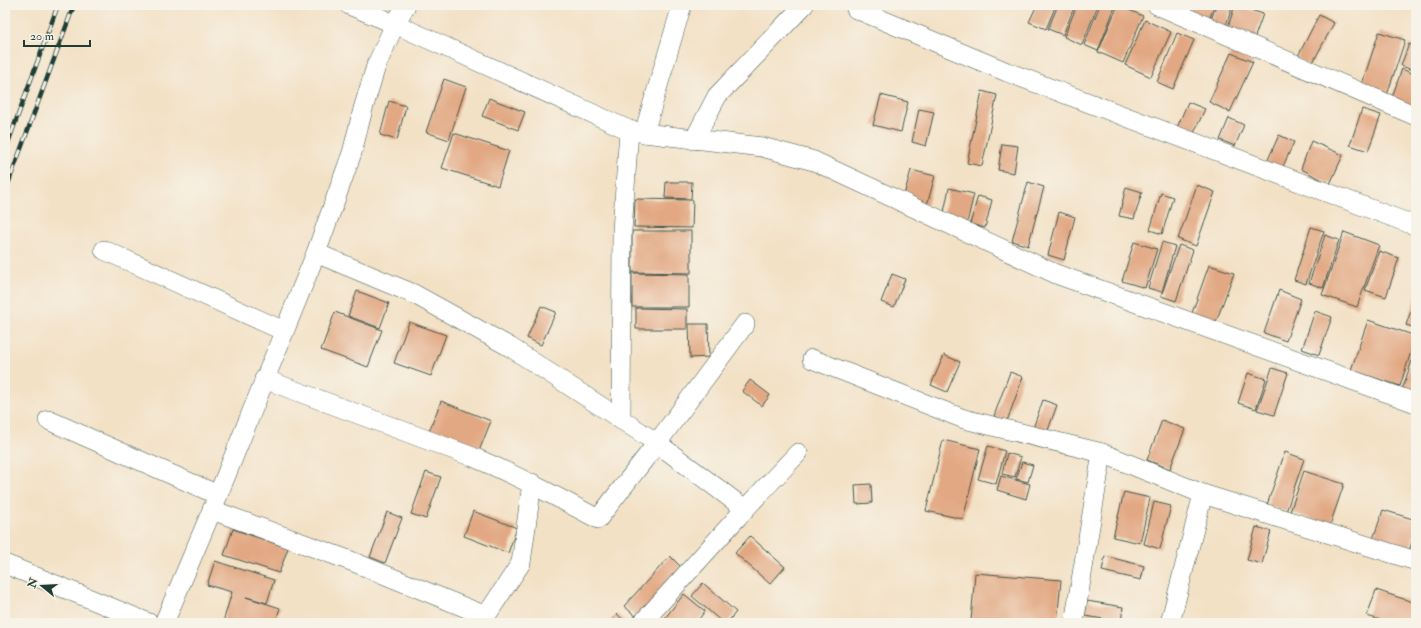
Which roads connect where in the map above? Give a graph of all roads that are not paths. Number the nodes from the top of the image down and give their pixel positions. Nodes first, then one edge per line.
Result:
1 (348, 5) edge
2 (406, 5) edge
3 (682, 5) edge
4 (804, 5) edge
5 (1157, 5) edge
6 (856, 9) dead end
7 (395, 24) junction
8 (1416, 116) edge
9 (636, 132) junction
10 (694, 140) junction
11 (1416, 226) edge
12 (104, 250) dead end
13 (316, 253) junction
14 (745, 324) dead end
15 (284, 331) junction
16 (812, 358) dead end
17 (264, 379) junction
18 (1416, 403) edge
19 (48, 420) dead end
20 (621, 420) junction
21 (657, 443) junction
22 (798, 452) dead end
23 (1102, 453) junction
24 (532, 483) junction
25 (1203, 494) junction
26 (215, 503) junction
27 (745, 509) junction
28 (1416, 561) edge
29 (5, 564) edge
30 (149, 623) edge
31 (164, 623) edge
32 (642, 623) edge
33 (1074, 623) edge
34 (1170, 623) edge

1 - 7 street
2 - 7 street
3 - 9 street
4 - 10 street
5 - 8 street
6 - 11 street
7 - 9 street
7 - 13 street
9 - 10 street
9 - 20 street
10 - 18 street
12 - 15 street
13 - 15 street
13 - 20 street
14 - 21 street
15 - 17 street
16 - 23 street
17 - 24 street
17 - 26 street
19 - 26 street
20 - 21 street
21 - 24 street
21 - 27 street
22 - 27 street
23 - 25 street
23 - 33 street
24 - 26 street
25 - 28 street
25 - 34 street
26 - 31 street
27 - 32 street
29 - 30 street

